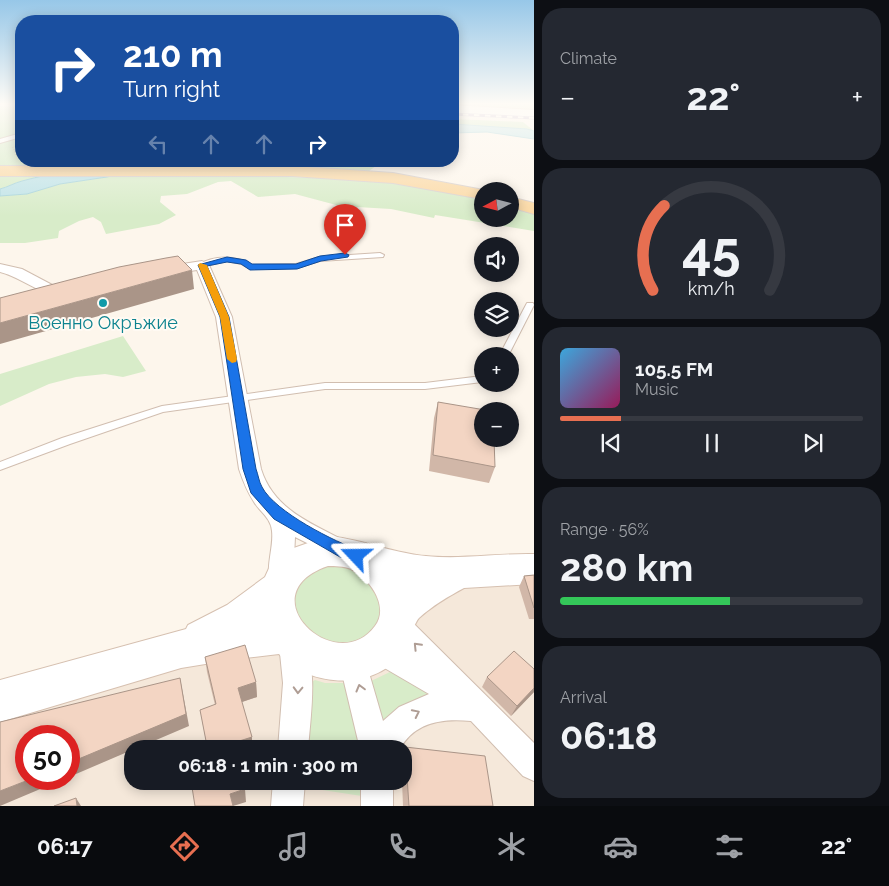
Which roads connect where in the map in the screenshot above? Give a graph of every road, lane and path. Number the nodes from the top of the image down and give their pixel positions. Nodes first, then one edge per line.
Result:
1 (15, 141) edge
2 (0, 142) edge
3 (13, 147) dead end
4 (15, 152) edge
5 (0, 171) edge
6 (474, 193) edge
7 (519, 203) edge
8 (534, 207) edge
9 (380, 255) dead end
10 (202, 265) junction
11 (0, 268) edge
12 (149, 274) edge
13 (83, 290) edge
14 (530, 305) dead end
15 (508, 347) edge
16 (474, 380) edge
17 (239, 398) junction
18 (0, 466) edge
19 (279, 515) junction
20 (356, 556) junction
21 (534, 569) edge
22 (459, 574) junction
23 (279, 584) junction
24 (382, 637) junction
25 (290, 639) junction
26 (181, 648) junction
27 (0, 701) edge
28 (475, 707) junction
29 (294, 740) edge
30 (376, 740) edge
31 (390, 740) edge
32 (534, 765) edge
33 (376, 790) edge
34 (377, 806) edge

1 - 2 lane
3 - 4 path
5 - 6 main road
7 - 8 main road
9 - 10 lane
10 - 12 street
10 - 17 street
11 - 13 street
14 - 15 lane
16 - 17 lane
17 - 18 lane
17 - 19 street
19 - 20 street
19 - 23 street
20 - 22 main road
20 - 23 main road
20 - 24 main road
21 - 22 main road
22 - 24 main road
23 - 25 main road
23 - 26 main road
24 - 25 main road
24 - 28 street
30 -> 24 street
25 - 26 main road
25 -> 29 street
26 - 27 main road
31 -> 28 street
28 - 32 street
33 - 34 street

